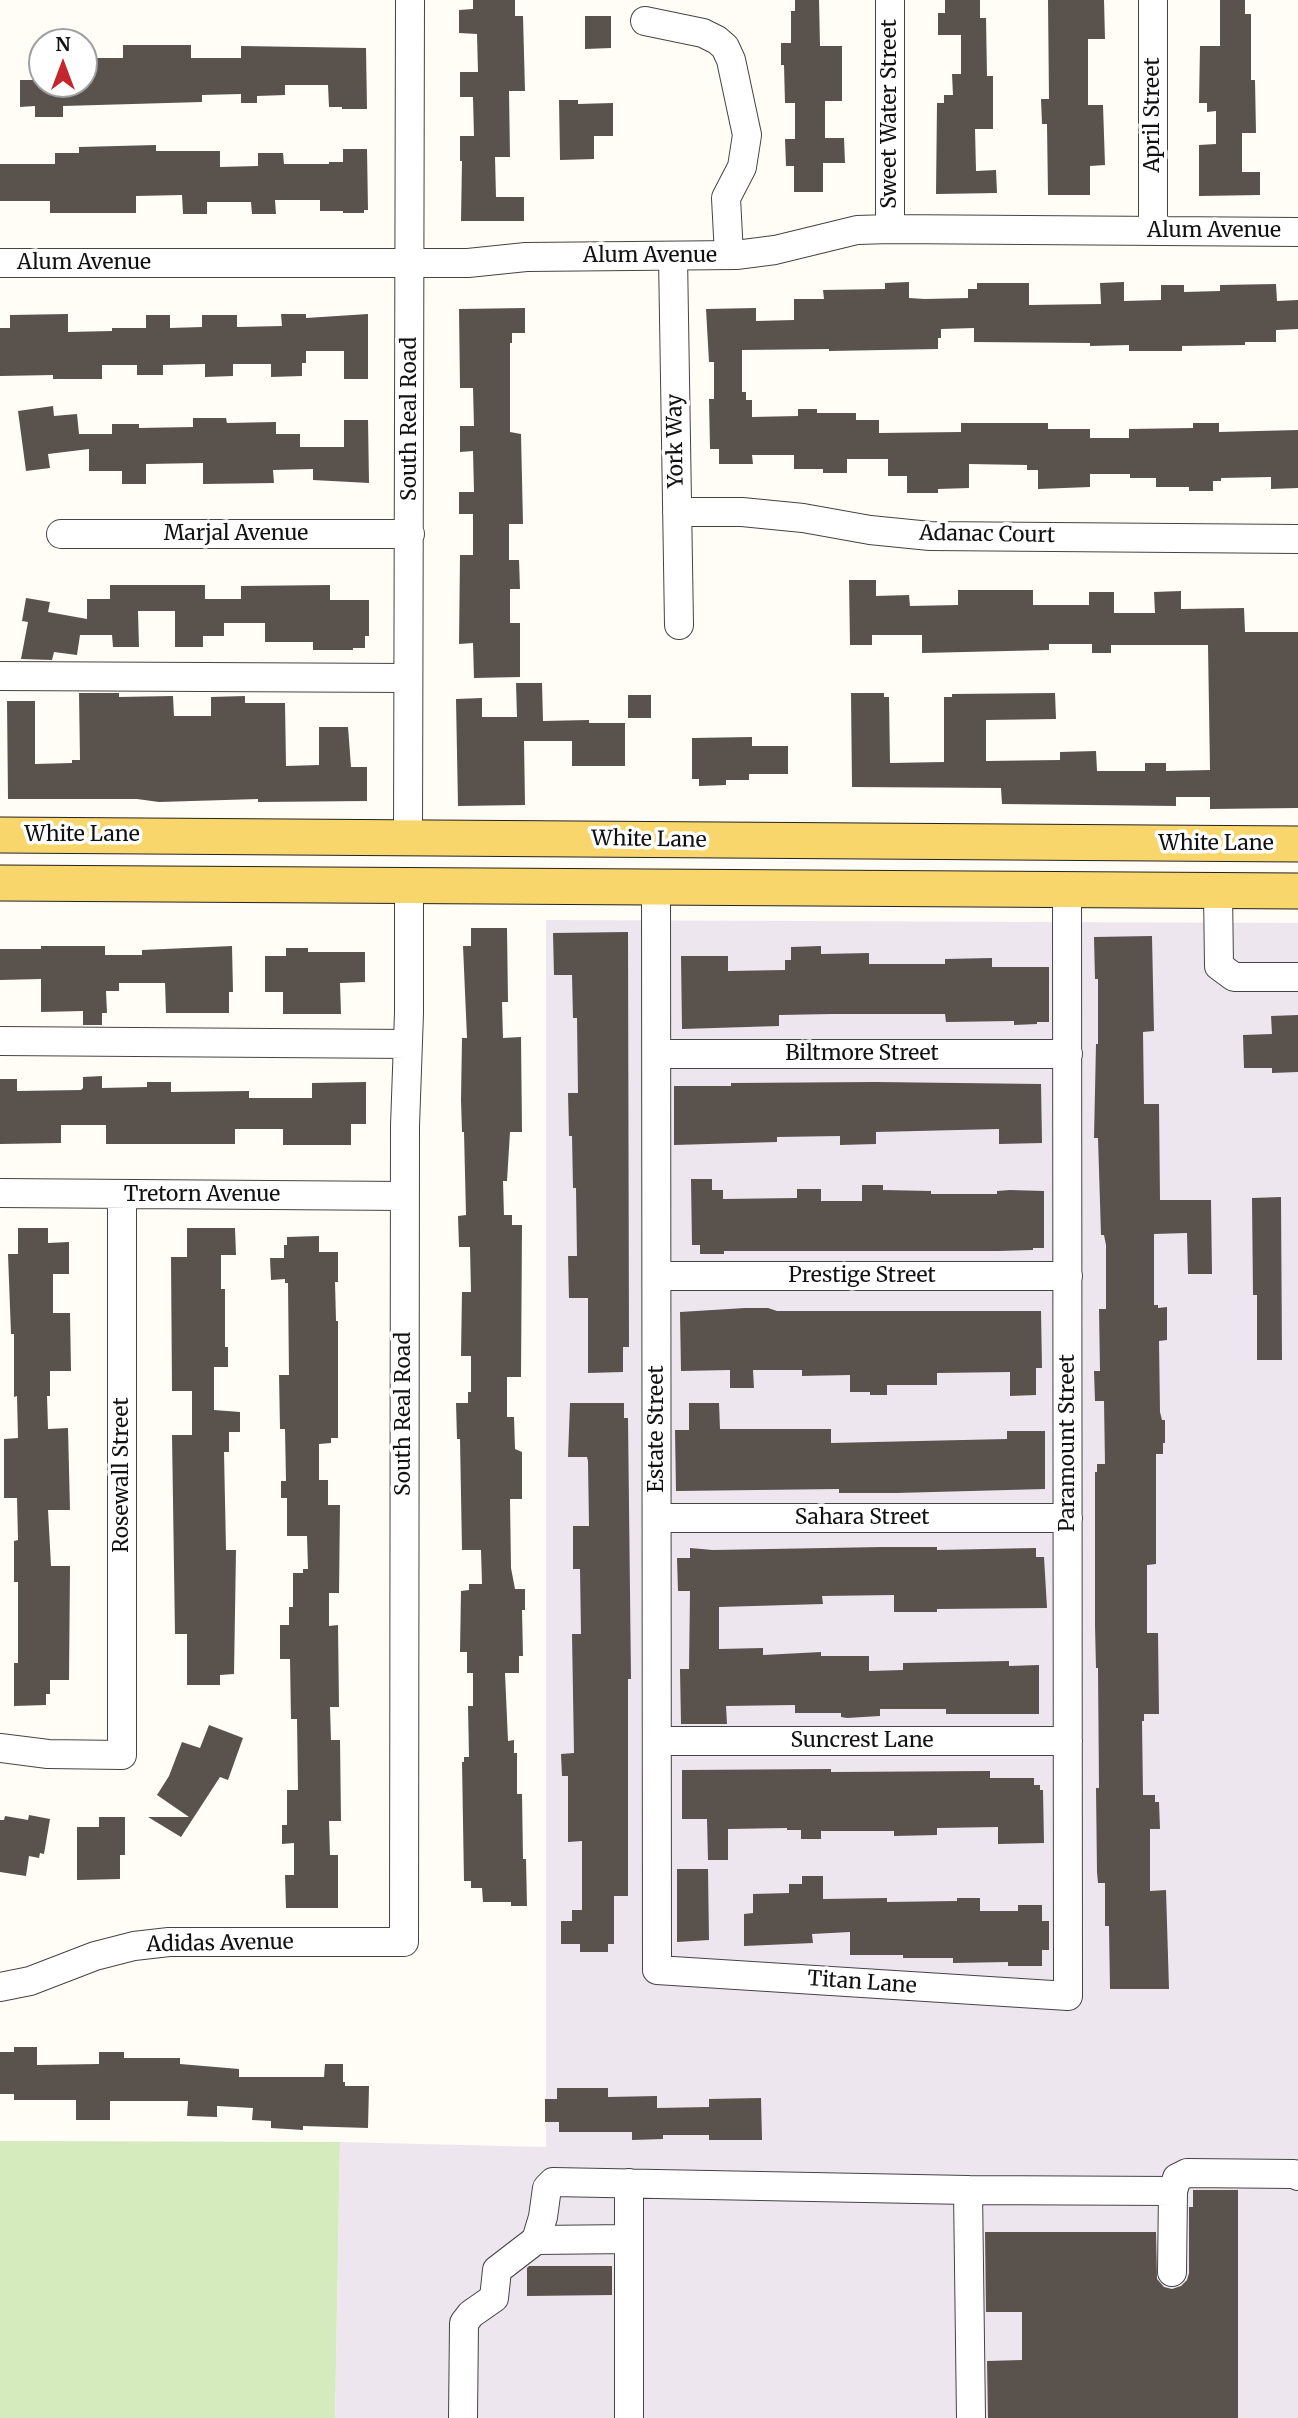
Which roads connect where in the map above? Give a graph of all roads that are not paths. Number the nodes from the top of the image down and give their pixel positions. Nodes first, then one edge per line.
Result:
1 (410, 0) edge
2 (890, 0) edge
3 (1153, 0) edge
4 (645, 21) dead end
5 (890, 229) junction
6 (1153, 231) junction
7 (1298, 232) edge
8 (673, 256) junction
9 (729, 256) junction
10 (0, 263) edge
11 (410, 263) junction
12 (677, 512) junction
13 (61, 534) dead end
14 (410, 534) junction
15 (1298, 539) edge
16 (679, 625) dead end
17 (0, 676) edge
18 (408, 678) junction
19 (0, 835) edge
20 (408, 837) junction
21 (636, 841) junction
22 (838, 842) junction
23 (1298, 844) edge
24 (1298, 873) edge
25 (0, 883) edge
26 (203, 884) junction
27 (409, 886) junction
28 (656, 887) junction
29 (1067, 890) junction
30 (1144, 890) junction
31 (1218, 891) junction
32 (1298, 891) edge
33 (1298, 977) edge
34 (0, 1041) edge
35 (408, 1044) junction
36 (657, 1054) junction
37 (1068, 1054) junction
38 (0, 1193) edge
39 (122, 1194) junction
40 (404, 1196) junction
41 (657, 1276) junction
42 (1068, 1276) junction
43 (657, 1518) junction
44 (1068, 1518) junction
45 (657, 1741) junction
46 (1068, 1741) junction
47 (0, 1748) edge
48 (404, 1942) joint
49 (657, 1970) joint
50 (0, 1987) edge
51 (1068, 1996) joint
52 (1298, 2176) edge
53 (629, 2183) junction
54 (968, 2190) junction
55 (1173, 2191) junction
56 (629, 2239) junction
57 (536, 2240) junction
58 (1171, 2272) dead end
59 (463, 2418) edge
60 (629, 2418) edge
61 (971, 2418) edge

1 - 11 street, South Real Road
2 - 5 street, Sweet Water Street
3 - 6 street, April Street
4 - 9 street
5 - 6 street, Alum Avenue
5 - 9 street, Alum Avenue
6 - 7 street, Alum Avenue
8 - 9 street, Alum Avenue
8 - 11 street, Alum Avenue
8 - 12 street, York Way
10 - 11 street, Alum Avenue
11 - 14 street, South Real Road
12 - 15 street, Adanac Court
12 - 16 street, York Way
13 - 14 street, Marjal Avenue
14 - 18 street, South Real Road
17 - 18 street
18 - 20 street, South Real Road
19 - 20 main road, White Lane
20 - 21 main road, White Lane
20 - 26 main road
21 - 22 main road, White Lane
21 - 27 main road
22 - 23 main road, White Lane
22 - 28 main road
24 - 30 main road
25 - 26 main road
26 - 27 main road
27 - 28 main road
27 - 35 street, South Real Road
28 - 29 main road
28 - 36 street, Estate Street
29 - 30 main road
29 - 37 street, Paramount Street
30 - 31 main road
31 - 32 main road
31 - 33 street
34 - 35 street
35 - 40 street, South Real Road
36 - 37 street, Biltmore Street
36 - 41 street, Estate Street
37 - 42 street, Paramount Street
38 - 39 street, Tretorn Avenue
39 - 40 street, Tretorn Avenue
39 - 47 street, Rosewall Street
40 - 48 street, South Real Road
41 - 42 street, Prestige Street
41 - 43 street, Estate Street
42 - 44 street, Paramount Street
43 - 44 street, Sahara Street
43 - 45 street, Estate Street
44 - 46 street, Paramount Street
45 - 46 street, Suncrest Lane
45 - 49 street, Estate Street
46 - 51 street, Paramount Street
48 - 50 street, Adidas Avenue
49 - 51 street, Titan Lane
52 - 55 street
53 - 54 street
53 - 56 street
53 - 57 street
54 - 55 street
54 - 61 street
55 - 58 street
56 - 57 street
56 - 60 street
57 - 59 street

